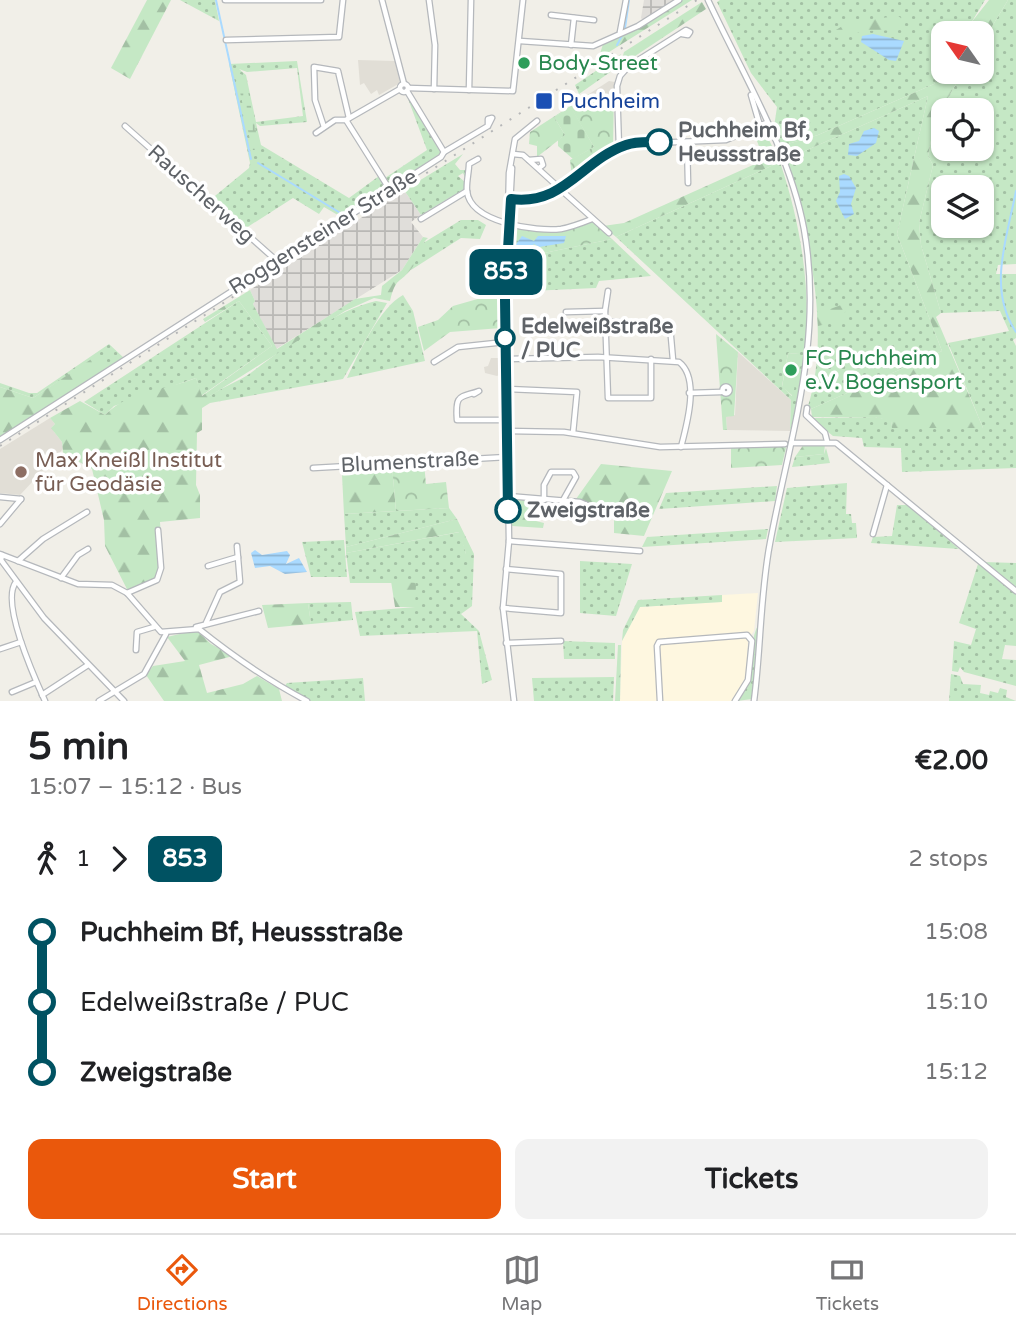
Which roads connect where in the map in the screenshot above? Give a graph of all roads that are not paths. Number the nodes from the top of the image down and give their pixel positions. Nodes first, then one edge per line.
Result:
1 (225, 0) edge
2 (321, 0) edge
3 (343, 0) edge
4 (382, 0) edge
5 (429, 0) edge
6 (471, 0) edge
7 (523, 0) edge
8 (626, 0) edge
9 (679, 0) edge
10 (708, 0) edge
11 (275, 1) edge
12 (551, 15) dead end
13 (574, 18) junction
14 (594, 20) dead end
15 (625, 31) junction
16 (681, 34) dead end
17 (226, 40) dead end
18 (520, 41) junction
19 (571, 45) junction
20 (406, 88) junction
21 (434, 89) junction
22 (469, 90) junction
23 (750, 90) junction
24 (347, 119) junction
25 (537, 121) dead end
26 (766, 123) junction
27 (125, 126) dead end
28 (488, 126) dead end
29 (324, 127) junction
30 (760, 127) junction
31 (316, 133) dead end
32 (687, 142) junction
33 (619, 148) junction
34 (444, 152) junction
35 (513, 154) junction
36 (478, 159) dead end
37 (529, 160) junction
38 (538, 168) junction
39 (688, 183) dead end
40 (555, 184) dead end
41 (560, 189) junction
42 (390, 190) junction
43 (467, 191) junction
44 (510, 199) junction
45 (421, 219) dead end
46 (592, 219) junction
47 (508, 220) junction
48 (609, 233) dead end
49 (277, 261) junction
50 (608, 291) dead end
51 (605, 311) junction
52 (566, 312) dead end
53 (605, 321) junction
54 (505, 342) junction
55 (606, 357) junction
56 (505, 359) junction
57 (651, 359) junction
58 (673, 360) junction
59 (433, 362) dead end
60 (506, 389) junction
61 (721, 392) dead end
62 (689, 393) junction
63 (474, 394) dead end
64 (807, 408) dead end
65 (507, 420) junction
66 (507, 431) junction
67 (573, 433) junction
68 (0, 440) edge
69 (827, 441) junction
70 (792, 443) junction
71 (785, 444) dead end
72 (681, 447) junction
73 (507, 457) junction
74 (313, 468) dead end
75 (887, 485) junction
76 (508, 496) junction
77 (0, 497) edge
78 (544, 500) junction
79 (562, 502) junction
80 (87, 512) dead end
81 (607, 514) dead end
82 (0, 524) edge
83 (158, 530) dead end
84 (873, 534) dead end
85 (509, 541) junction
86 (237, 546) dead end
87 (88, 549) dead end
88 (640, 551) dead end
89 (1, 554) edge
90 (238, 557) junction
91 (18, 561) junction
92 (208, 566) dead end
93 (506, 569) junction
94 (61, 578) junction
95 (16, 582) junction
96 (1016, 591) edge
97 (127, 593) junction
98 (503, 608) junction
99 (259, 611) dead end
100 (206, 623) junction
101 (154, 627) junction
102 (195, 627) junction
103 (166, 634) junction
104 (561, 641) dead end
105 (21, 642) junction
106 (506, 643) junction
107 (0, 649) edge
108 (136, 650) dead end
109 (88, 665) junction
110 (37, 682) junction
111 (12, 692) dead end
112 (115, 692) junction
113 (42, 695) junction
114 (45, 701) edge
115 (99, 701) edge
116 (124, 701) edge
117 (307, 701) edge
118 (514, 701) edge
119 (660, 701) edge
120 (735, 701) edge
121 (754, 701) edge

1 - 11 street
2 - 11 street
3 - 17 street
4 - 20 street
5 - 21 street
6 - 22 street
7 - 18 street
8 - 15 street
9 - 15 street
10 - 23 street
12 - 13 street
13 - 14 street
13 - 19 street
15 - 19 street
16 - 33 street
18 - 19 street
18 - 22 street
20 - 21 street
20 - 24 street
20 - 34 street
21 - 22 street
23 - 26 street
23 - 30 street
24 - 29 street
24 - 29 street
24 - 42 street
25 - 35 street
26 - 30 street
26 - 70 street
27 - 49 street, Rauscherweg
28 - 34 street, Roggensteiner Straße
29 - 31 street
30 - 32 street
32 - 33 street
32 - 39 street
33 - 41 street
34 - 42 street, Roggensteiner Straße
35 - 37 street
35 - 44 street
36 - 43 street
37 - 38 street
37 - 38 street
38 - 40 street
41 - 44 street
41 - 46 street
42 - 49 street, Roggensteiner Straße
43 - 45 street
43 - 47 street
44 - 47 street
46 - 47 street
46 - 48 street
47 - 54 street
49 - 68 street, Roggensteiner Straße
50 - 51 street
51 - 52 street
51 - 53 street
53 - 55 street
53 - 58 street
54 - 56 street
54 - 59 street
55 - 56 street
55 - 57 street
55 - 57 street
56 - 60 street
57 - 58 street
58 - 62 street
60 - 65 street
60 - 67 street
61 - 62 street
62 - 72 street
63 - 65 street
64 - 69 street
65 - 66 street
66 - 67 street
66 - 73 street
67 - 72 street
69 - 70 street
69 - 75 street
70 - 121 street
71 - 72 street
73 - 74 street, Blumenstraße
73 - 76 street
75 - 84 street
75 - 96 street
76 - 78 street
76 - 85 street
77 - 82 street
78 - 79 street
78 - 79 street
79 - 81 street
80 - 91 street
83 - 97 street
85 - 88 street
85 - 93 street
86 - 90 street
87 - 94 street
89 - 91 street
89 - 95 street
90 - 92 street
90 - 100 street
91 - 94 street
93 - 98 street
93 - 98 street
94 - 97 street
95 - 105 street
95 - 109 street
97 - 101 street
98 - 106 street
99 - 100 street
100 - 102 street
101 - 103 street
101 - 108 street
102 - 103 street
102 - 117 street
103 - 112 street
104 - 106 street
105 - 107 street
105 - 110 street
106 - 118 street
109 - 112 street
109 - 113 street
110 - 111 street
110 - 113 street
112 - 115 street
112 - 116 street
113 - 114 street
119 - 120 street

